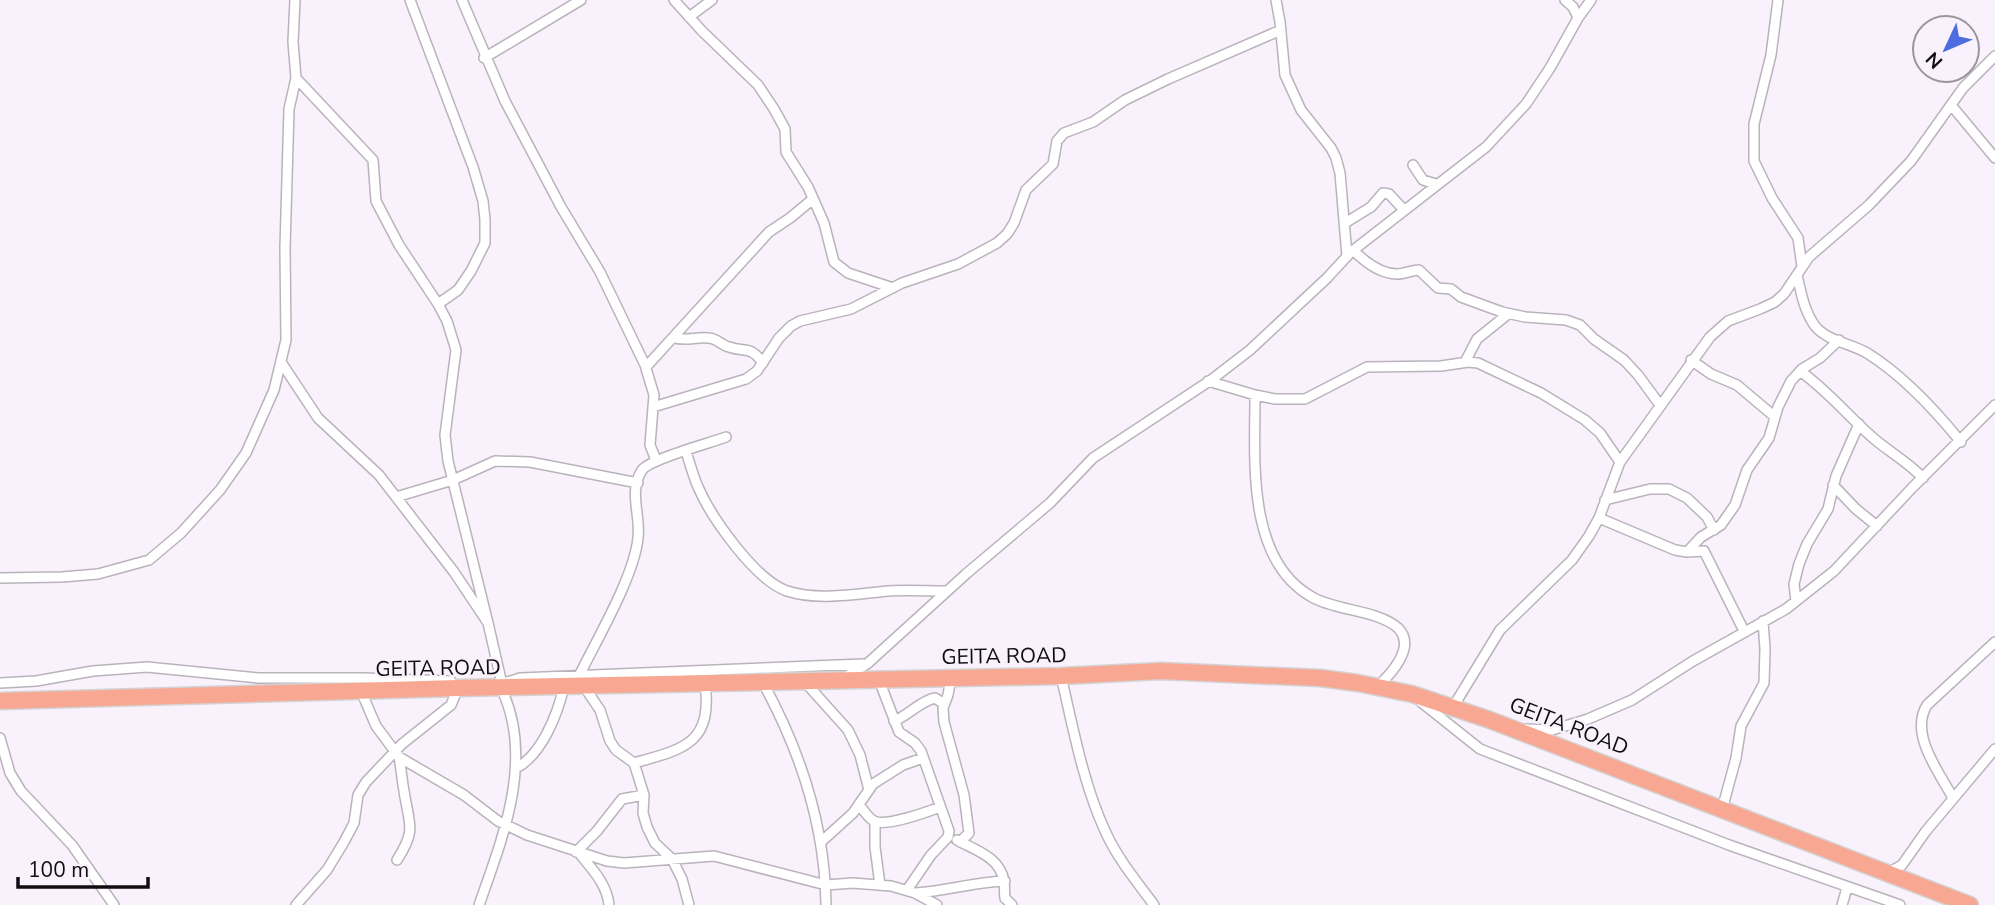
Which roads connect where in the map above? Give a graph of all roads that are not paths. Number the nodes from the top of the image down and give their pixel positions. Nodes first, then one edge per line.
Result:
1 (295, 0) edge
2 (410, 0) edge
3 (462, 0) edge
4 (581, 0) edge
5 (674, 0) edge
6 (712, 0) edge
7 (1276, 0) edge
8 (1565, 0) edge
9 (1591, 0) edge
10 (1778, 0) edge
11 (689, 17) junction
12 (1578, 18) junction
13 (1281, 30) junction
14 (1995, 56) edge
15 (484, 58) junction
16 (296, 78) junction
17 (1951, 104) junction
18 (1995, 158) edge
19 (1413, 164) dead end
20 (1436, 184) junction
21 (813, 199) junction
22 (1404, 210) junction
23 (1345, 223) junction
24 (1350, 253) junction
25 (1799, 271) junction
26 (893, 288) junction
27 (438, 304) junction
28 (1508, 314) junction
29 (674, 338) junction
30 (1839, 340) junction
31 (1691, 360) junction
32 (281, 362) junction
33 (1465, 362) junction
34 (763, 363) junction
35 (646, 367) junction
36 (1800, 371) junction
37 (1208, 381) junction
38 (1255, 395) junction
39 (1660, 405) junction
40 (1995, 405) edge
41 (653, 407) junction
42 (1775, 417) junction
43 (1859, 424) junction
44 (726, 437) dead end
45 (1961, 442) junction
46 (686, 452) junction
47 (656, 460) junction
48 (1620, 462) junction
49 (1923, 478) junction
50 (453, 480) junction
51 (638, 483) junction
52 (1833, 485) junction
53 (396, 497) junction
54 (1605, 500) junction
55 (1599, 518) junction
56 (1877, 526) junction
57 (1714, 530) junction
58 (1687, 552) junction
59 (0, 578) edge
60 (947, 592) junction
61 (1796, 601) junction
62 (1763, 621) junction
63 (488, 623) junction
64 (1744, 631) junction
65 (1995, 642) edge
66 (867, 664) junction
67 (1060, 676) junction
68 (951, 677) junction
69 (581, 680) junction
70 (879, 680) junction
71 (762, 681) junction
72 (804, 681) junction
73 (839, 681) junction
74 (705, 682) junction
75 (0, 683) edge
76 (502, 686) junction
77 (564, 686) junction
78 (1377, 687) junction
79 (458, 688) junction
80 (361, 691) junction
81 (1412, 694) junction
82 (0, 701) edge
83 (944, 704) junction
84 (1453, 707) junction
85 (894, 721) junction
86 (1513, 728) junction
87 (0, 738) edge
88 (1995, 749) edge
89 (396, 755) junction
90 (923, 758) junction
91 (634, 763) junction
92 (516, 768) junction
93 (5, 774) edge
94 (869, 790) junction
95 (644, 795) junction
96 (1952, 798) junction
97 (859, 804) junction
98 (940, 807) junction
99 (1719, 807) junction
100 (875, 821) junction
101 (505, 825) junction
102 (949, 833) junction
103 (821, 842) junction
104 (960, 842) junction
105 (577, 852) junction
106 (672, 859) junction
107 (397, 860) dead end
108 (1887, 874) junction
109 (1004, 881) junction
110 (826, 884) junction
111 (880, 885) junction
112 (1847, 888) junction
113 (911, 891) junction
114 (114, 905) edge
115 (296, 905) edge
116 (479, 905) edge
117 (609, 905) edge
118 (689, 905) edge
119 (826, 905) edge
120 (937, 905) edge
121 (1013, 905) edge
122 (1154, 905) edge
123 (1842, 905) edge
124 (1900, 905) edge
125 (1970, 905) edge

1 - 16 street
2 - 27 street
3 - 15 street
4 - 15 street
5 - 11 street
6 - 11 street
7 - 13 street
8 - 12 street
9 - 12 street
10 - 25 street
11 - 21 street
12 - 20 street
13 - 23 street
13 - 26 street
14 - 17 street
15 - 35 street
16 - 27 street
16 - 32 street
17 - 18 street
17 - 25 street
19 - 20 street
20 - 22 street
21 - 26 street
21 - 29 street
22 - 23 street
22 - 24 street
23 - 24 street
24 - 28 street
24 - 37 street
25 - 30 street
25 - 31 street
26 - 34 street
27 - 50 street
28 - 33 street
28 - 39 street
29 - 34 street
29 - 35 street
30 - 36 street
30 - 45 street
31 - 39 street
31 - 42 street
32 - 53 street
32 - 59 street
33 - 38 street
33 - 48 street
34 - 41 street
35 - 41 street
36 - 42 street
36 - 43 street
37 - 38 street
37 - 60 street
38 - 78 street
39 - 48 street
40 - 45 street
41 - 47 street
42 - 57 street
43 - 49 street
43 - 52 street
44 - 46 street
45 - 49 street
46 - 47 street
46 - 60 street
47 - 51 street
48 - 54 street
49 - 56 street
50 - 51 street
50 - 53 street
50 - 63 street
51 - 69 street
52 - 56 street
52 - 61 street
53 - 63 street
54 - 55 street
54 - 57 street
55 - 58 street
55 - 84 street
56 - 61 street
57 - 58 street
58 - 64 street
60 - 66 street
61 - 62 street
62 - 64 street
62 - 99 street
63 - 76 street
64 - 86 street
65 - 96 street
66 - 69 street
66 - 73 street
67 - 68 highway, GEITA ROAD
67 - 78 highway, GEITA ROAD
67 - 122 street
68 - 70 highway, GEITA ROAD
68 - 83 street
69 - 74 highway, GEITA ROAD
69 - 76 street
69 - 77 highway, GEITA ROAD
69 - 91 street
70 - 73 highway, GEITA ROAD
70 - 85 street
71 - 72 highway, GEITA ROAD
71 - 74 highway, GEITA ROAD
71 - 103 street
72 - 73 highway, GEITA ROAD
72 - 94 street
74 - 91 street
75 - 76 street
76 - 77 highway, GEITA ROAD
76 - 79 highway, GEITA ROAD
76 - 92 street
77 - 92 street
78 - 81 highway, GEITA ROAD
79 - 80 highway, GEITA ROAD
79 - 89 street
80 - 82 highway, GEITA ROAD
80 - 89 street
81 - 84 highway, GEITA ROAD
81 - 112 street
83 - 85 street
83 - 104 street
84 - 86 highway, GEITA ROAD
85 - 90 street
86 - 99 highway, GEITA ROAD
87 - 93 street
88 - 96 street
89 - 101 street
89 - 107 street
89 - 115 street
90 - 94 street
90 - 98 street
91 - 95 street
92 - 101 street
93 - 114 street
94 - 97 street
95 - 105 street
95 - 106 street
96 - 108 street
97 - 100 street
97 - 103 street
98 - 100 street
98 - 102 street
99 - 108 highway, GEITA ROAD
100 - 111 street
101 - 105 street
101 - 116 street
102 - 104 street
102 - 113 street
103 - 110 street
104 - 109 street
105 - 106 street
105 - 117 street
106 - 110 street
106 - 118 street
108 - 125 highway, GEITA ROAD
109 - 113 street
109 - 121 street
110 - 111 street
110 - 119 street
111 - 113 street
112 - 123 street
112 - 124 street
113 - 120 street

